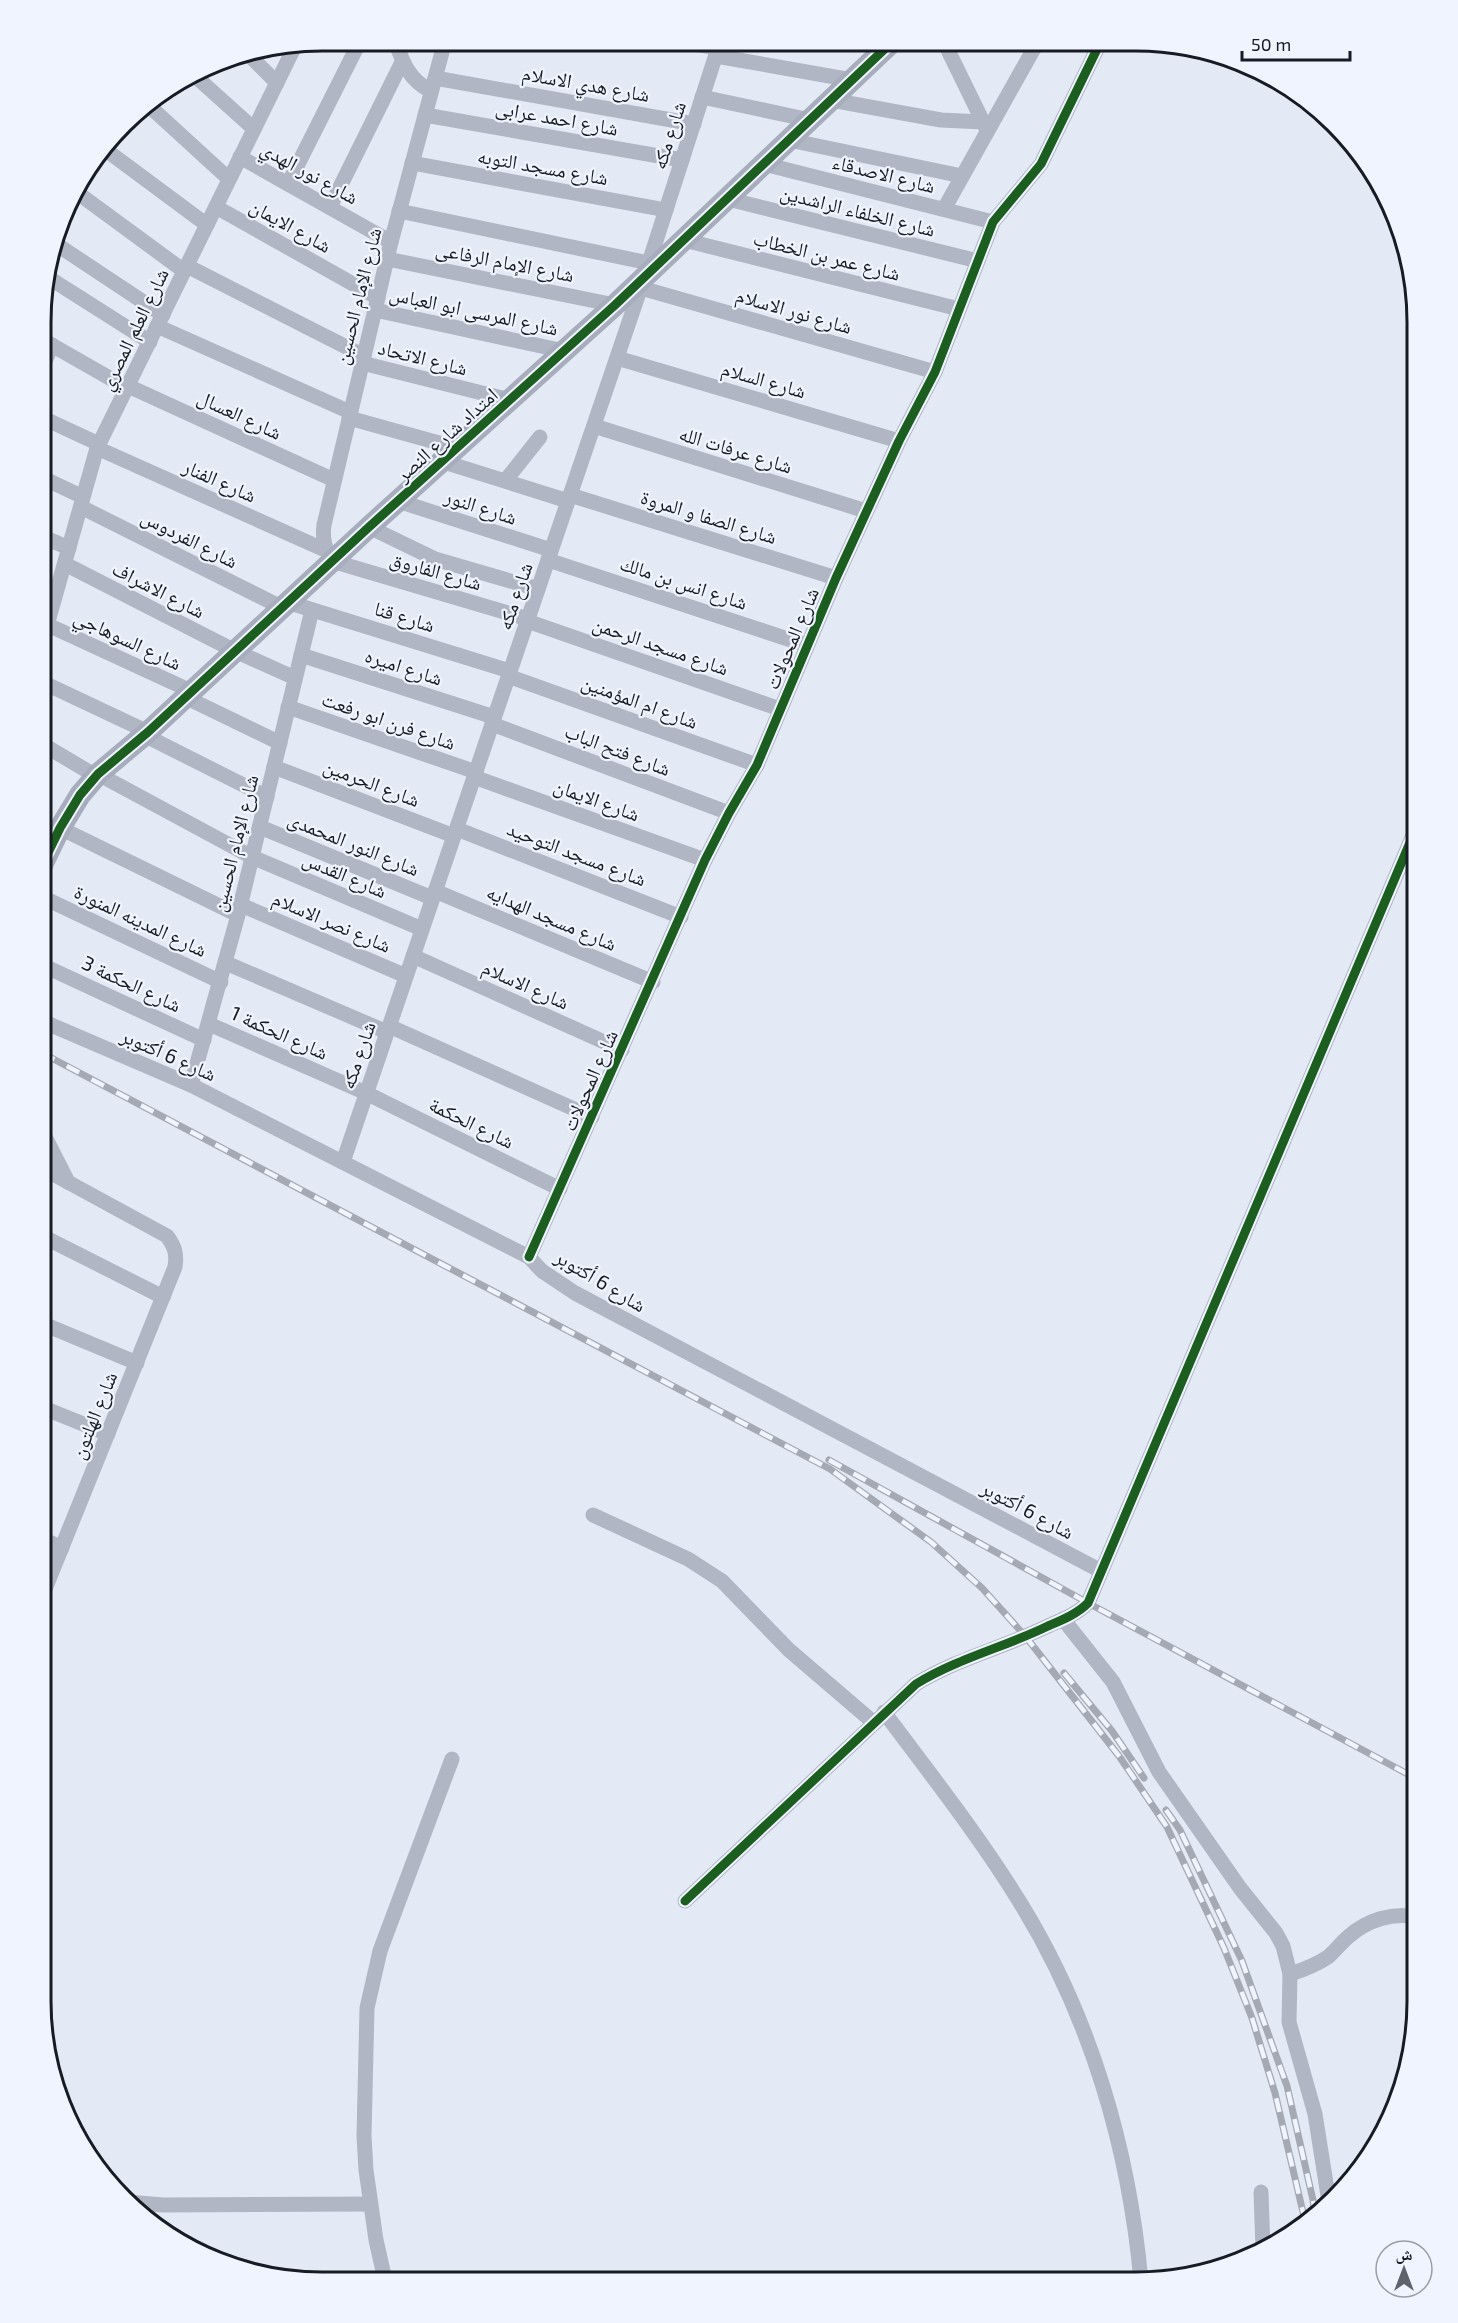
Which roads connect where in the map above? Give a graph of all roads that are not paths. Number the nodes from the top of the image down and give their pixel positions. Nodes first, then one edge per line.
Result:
1 (355, 51) edge
2 (398, 51) edge
3 (442, 51) edge
4 (717, 51) edge
5 (727, 51) edge
6 (882, 51) edge
7 (948, 51) edge
8 (1032, 51) edge
9 (1096, 51) edge
10 (292, 53) edge
11 (254, 60) edge
12 (402, 62) junction
13 (200, 80) edge
14 (852, 80) junction
15 (277, 82) junction
16 (433, 85) junction
17 (702, 97) junction
18 (831, 100) junction
19 (153, 110) edge
20 (425, 115) junction
21 (810, 120) junction
22 (694, 124) junction
23 (985, 127) junction
24 (254, 129) junction
25 (789, 140) junction
26 (110, 153) edge
27 (240, 157) junction
28 (682, 160) junction
29 (412, 163) junction
30 (764, 164) junction
31 (962, 176) junction
32 (229, 179) junction
33 (288, 184) junction
34 (82, 196) edge
35 (728, 199) junction
36 (216, 207) junction
37 (330, 207) junction
38 (944, 209) junction
39 (666, 210) junction
40 (399, 211) junction
41 (993, 222) junction
42 (207, 225) junction
43 (684, 240) junction
44 (391, 242) junction
45 (61, 248) edge
46 (387, 259) junction
47 (978, 261) junction
48 (186, 268) junction
49 (645, 277) junction
50 (54, 281) edge
51 (376, 304) junction
52 (615, 305) junction
53 (959, 309) junction
54 (160, 321) junction
55 (150, 342) junction
56 (51, 345) edge
57 (564, 351) junction
58 (617, 358) junction
59 (363, 360) junction
60 (935, 372) junction
61 (127, 387) junction
62 (510, 400) junction
63 (350, 415) junction
64 (51, 422) edge
65 (594, 426) junction
66 (540, 436) dead end
67 (899, 441) junction
68 (98, 446) junction
69 (449, 454) junction
70 (334, 480) junction
71 (505, 481) junction
72 (51, 483) edge
73 (569, 498) junction
74 (398, 501) junction
75 (82, 502) junction
76 (866, 511) junction
77 (369, 527) junction
78 (51, 541) edge
79 (69, 548) junction
80 (329, 555) junction
81 (550, 555) junction
82 (64, 564) junction
83 (836, 578) junction
84 (538, 589) junction
85 (51, 593) edge
86 (284, 605) junction
87 (312, 610) junction
88 (528, 620) junction
89 (51, 626) edge
90 (806, 645) junction
91 (235, 651) junction
92 (301, 655) junction
93 (509, 674) junction
94 (295, 678) junction
95 (51, 686) edge
96 (188, 694) junction
97 (288, 708) junction
98 (780, 709) junction
99 (493, 721) junction
100 (146, 734) junction
101 (280, 743) junction
102 (51, 749) edge
103 (757, 765) junction
104 (274, 767) junction
105 (97, 775) junction
106 (475, 775) junction
107 (267, 797) junction
108 (729, 813) junction
109 (260, 827) junction
110 (60, 828) junction
111 (455, 832) junction
112 (51, 846) edge
113 (1407, 850) edge
114 (252, 857) junction
115 (705, 860) junction
116 (434, 895) junction
117 (51, 901) edge
118 (240, 910) junction
119 (681, 917) junction
120 (422, 929) junction
121 (413, 956) junction
122 (226, 963) junction
123 (51, 969) edge
124 (406, 976) junction
125 (221, 982) junction
126 (653, 982) junction
127 (209, 1024) junction
128 (51, 1025) edge
129 (388, 1029) junction
130 (204, 1040) junction
131 (622, 1050) junction
132 (191, 1085) junction
133 (366, 1093) junction
134 (592, 1117) junction
135 (51, 1149) edge
136 (343, 1162) junction
137 (51, 1173) edge
138 (68, 1182) junction
139 (560, 1189) junction
140 (51, 1241) edge
141 (529, 1257) junction
142 (163, 1297) junction
143 (51, 1327) edge
144 (137, 1363) junction
145 (51, 1411) edge
146 (108, 1434) junction
147 (593, 1515) dead end
148 (51, 1543) edge
149 (62, 1548) junction
150 (1101, 1571) junction
151 (51, 1575) edge
152 (1063, 1619) junction
153 (879, 1717) junction
154 (452, 1759) dead end
155 (685, 1901) dead end
156 (1407, 1917) edge
157 (1290, 1974) junction
158 (1261, 2192) dead end
159 (1328, 2193) edge
160 (141, 2203) edge
161 (370, 2204) junction
162 (1263, 2240) edge
163 (383, 2272) edge
164 (1141, 2272) edge

1 - 33 street
2 - 12 street
3 - 16 street, شارع الإمام الحسين
4 - 17 street, شارع مكه
5 - 14 street
6 - 14 street, امتداد شارع النصر
7 - 23 street
8 - 23 street
9 - 41 street, شارع المحولات
10 - 15 street, شارع العلم المصري
11 - 15 street
12 - 16 street
12 - 37 street
13 - 24 street
14 - 18 street, امتداد شارع النصر
15 - 24 street, شارع العلم المصري
16 - 20 street, شارع الإمام الحسين
16 - 22 street, شارع هدي الاسلام
17 - 21 street
17 - 22 street, شارع مكه
18 - 21 street, امتداد شارع النصر
18 - 23 street
19 - 32 street
20 - 28 street, شارع احمد عرابى
20 - 29 street, شارع الإمام الحسين
21 - 25 street, امتداد شارع النصر
22 - 28 street, شارع مكه
23 - 31 street
24 - 27 street, شارع العلم المصري
25 - 30 street, امتداد شارع النصر
25 - 31 street
26 - 42 street
27 - 32 street, شارع العلم المصري
27 - 33 street, شارع نور الهدي
28 - 39 street, شارع مكه
29 - 39 street, شارع مسجد التوبه
29 - 40 street, شارع الإمام الحسين
30 - 35 street, امتداد شارع النصر
30 - 38 street, شارع الاصدقاء
31 - 38 street
32 - 36 street, شارع العلم المصري
33 - 37 street, شارع نور الهدي
34 - 48 street, شارع الاتحاد
35 - 43 street, امتداد شارع النصر
35 - 47 street, شارع الخلفاء الراشدين
36 - 42 street, شارع العلم المصري
36 - 51 street, شارع الايمان
37 - 44 street, شارع نور الهدي
38 - 41 street, شارع الاصدقاء
39 - 49 street, شارع مكه
40 - 44 street, شارع الإمام الحسين
40 - 49 street
41 - 47 street, شارع المحولات
42 - 48 street, شارع العلم المصري
43 - 49 street, امتداد شارع النصر
43 - 53 street, شارع عمر بن الخطاب
44 - 46 street, شارع الإمام الحسين
45 - 54 street, شارع الصفا و المروة
46 - 51 street, شارع الإمام الحسين
46 - 52 street, شارع الإمام الرفاعى
47 - 53 street, شارع المحولات
48 - 54 street, شارع العلم المصري
48 - 59 street, شارع الاتحاد
49 - 52 street, امتداد شارع النصر
49 - 58 street, شارع مكه
49 - 60 street, شارع نور الاسلام
50 - 55 street
51 - 57 street, شارع المرسى ابو العباس
51 - 59 street, شارع الإمام الحسين
52 - 57 street, امتداد شارع النصر
53 - 60 street, شارع المحولات
54 - 55 street, شارع العلم المصري
54 - 63 street, شارع الصفا و المروة
55 - 61 street, شارع العلم المصري
56 - 61 street
57 - 62 street, امتداد شارع النصر
58 - 65 street, شارع مكه
58 - 67 street, شارع السلام
59 - 62 street, شارع الاتحاد
59 - 63 street, شارع الإمام الحسين
60 - 67 street, شارع المحولات
61 - 68 street, شارع العلم المصري
61 - 70 street, شارع العسال
62 - 69 street, امتداد شارع النصر
63 - 69 street, شارع الصفا و المروة
63 - 70 street, شارع الإمام الحسين
64 - 68 street, شارع الفنار
65 - 73 street, شارع مكه
65 - 76 street, شارع عرفات الله
66 - 71 street
67 - 76 street, شارع المحولات
68 - 75 street, شارع العلم المصري
68 - 80 street, شارع الفنار
69 - 71 street, شارع الصفا و المروة
69 - 74 street, امتداد شارع النصر
70 - 80 street, شارع الإمام الحسين
71 - 73 street, شارع الصفا و المروة
72 - 75 street, شارع الفردوس
73 - 81 street, شارع مكه
73 - 83 street, شارع الصفا و المروة
74 - 77 street, امتداد شارع النصر
74 - 81 street, شارع النور
75 - 79 street, شارع العلم المصري
75 - 86 street, شارع الفردوس
76 - 83 street, شارع المحولات
77 - 80 street, امتداد شارع النصر
77 - 84 street
78 - 79 street
79 - 82 street, شارع العلم المصري
80 - 86 street, امتداد شارع النصر
80 - 88 street, شارع الفاروق
81 - 84 street, شارع مكه
81 - 90 street, شارع انس بن مالك
82 - 85 street, شارع العلم المصري
82 - 91 street, شارع الاشراف
83 - 90 street, شارع المحولات
84 - 88 street, شارع مكه
86 - 87 street, شارع قنا
86 - 91 street, امتداد شارع النصر
87 - 92 street, شارع الإمام الحسين
87 - 93 street, شارع قنا
88 - 93 street, شارع مكه
88 - 98 street, شارع مسجد الرحمن
89 - 96 street, شارع السوهاجي
90 - 98 street, شارع المحولات
91 - 94 street, شارع الاشراف
91 - 96 street, امتداد شارع النصر
92 - 94 street, شارع الإمام الحسين
92 - 99 street, شارع اميره
93 - 99 street, شارع مكه
93 - 103 street, شارع ام المؤمنين
94 - 97 street, شارع الإمام الحسين
95 - 100 street
96 - 100 street, امتداد شارع النصر
96 - 101 street
97 - 101 street, شارع الإمام الحسين
97 - 106 street, شارع فرن ابو رفعت
98 - 103 street, شارع المحولات
99 - 106 street, شارع مكه
99 - 108 street, شارع فتح الباب
100 - 105 street, امتداد شارع النصر
100 - 107 street
101 - 104 street, شارع الإمام الحسين
102 - 105 street, شارع القدس
103 - 108 street, شارع المحولات
104 - 107 street, شارع الإمام الحسين
104 - 111 street, شارع الحرمين
105 - 110 street, امتداد شارع النصر
105 - 114 street, شارع القدس
106 - 111 street, شارع مكه
106 - 115 street, شارع الايمان
107 - 109 street, شارع الإمام الحسين
108 - 115 street, شارع المحولات
109 - 114 street, شارع الإمام الحسين
109 - 116 street, شارع النور المحمدى
110 - 112 street, امتداد شارع النصر
110 - 118 street, شارع نصر الاسلام
111 - 116 street, شارع مكه
111 - 119 street, شارع مسجد التوحيد
113 - 150 street
114 - 118 street, شارع الإمام الحسين
114 - 120 street, شارع القدس
115 - 119 street, شارع المحولات
116 - 120 street, شارع مكه
116 - 126 street, شارع مسجد الهدايه
117 - 125 street, شارع المدينه المنورة
118 - 122 street, شارع الإمام الحسين
118 - 124 street, شارع نصر الاسلام
119 - 126 street, شارع المحولات
120 - 121 street, شارع مكه
121 - 124 street, شارع مكه
121 - 131 street, شارع الاسلام
122 - 125 street, شارع الإمام الحسين
122 - 129 street
123 - 130 street, شارع الحكمة 3
124 - 129 street, شارع مكه
125 - 127 street, شارع الإمام الحسين
126 - 131 street, شارع المحولات
127 - 130 street, شارع الإمام الحسين
127 - 133 street, شارع الحكمة 1
128 - 132 street, شارع 6 أكتوبر
129 - 133 street, شارع مكه
129 - 134 street
130 - 132 street, شارع الإمام الحسين
131 - 134 street, شارع المحولات
132 - 136 street, شارع 6 أكتوبر
133 - 136 street, شارع مكه
133 - 139 street, شارع الحكمة
134 - 139 street, شارع المحولات
135 - 138 street
136 - 141 street, شارع 6 أكتوبر
137 - 138 street
138 - 142 street, شارع الهلتون
139 - 141 street, شارع المحولات
140 - 142 street
141 - 150 street, شارع 6 أكتوبر
142 - 144 street, شارع الهلتون
143 - 144 street
144 - 146 street, شارع الهلتون
145 - 146 street
146 - 149 street, شارع الهلتون
147 - 153 street
148 - 149 street
149 - 151 street, شارع الهلتون
150 - 152 street
152 - 153 street
152 - 157 street
153 - 155 street
153 - 164 street
154 - 161 street
156 - 157 street
157 - 159 street
158 - 162 street
160 - 161 street
161 - 163 street

